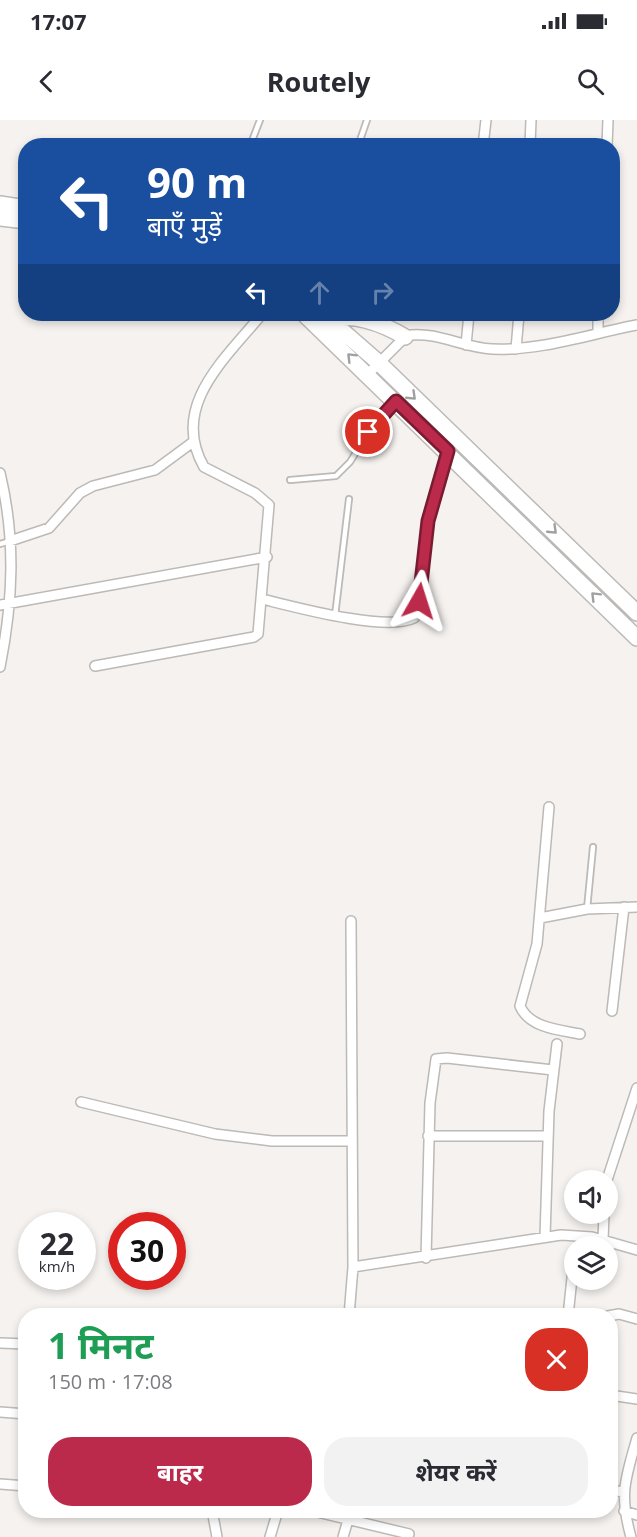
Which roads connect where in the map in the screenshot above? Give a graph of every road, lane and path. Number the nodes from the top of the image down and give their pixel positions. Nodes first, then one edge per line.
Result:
1 (260, 120) edge
2 (367, 120) edge
3 (486, 120) edge
4 (531, 120) edge
5 (608, 120) edge
6 (253, 138) edge
7 (361, 138) edge
8 (484, 138) edge
9 (530, 138) edge
10 (607, 138) edge
11 (0, 204) edge
12 (18, 207) edge
13 (0, 218) edge
14 (18, 220) edge
15 (257, 321) edge
16 (325, 321) edge
17 (364, 321) edge
18 (468, 321) edge
19 (518, 321) edge
20 (598, 321) edge
21 (637, 325) edge
22 (597, 333) junction
23 (405, 337) junction
24 (466, 345) junction
25 (516, 349) junction
26 (378, 362) junction
27 (368, 374) junction
28 (396, 401) junction
29 (194, 442) junction
30 (448, 451) junction
31 (0, 473) edge
32 (290, 480) dead end
33 (349, 499) dead end
34 (5, 542) edge
35 (267, 557) junction
36 (262, 599) junction
37 (11, 604) junction
38 (0, 605) edge
39 (637, 613) edge
40 (335, 616) junction
41 (637, 638) edge
42 (95, 666) dead end
43 (0, 667) edge
44 (549, 807) dead end
45 (593, 848) dead end
46 (637, 907) edge
47 (624, 908) junction
48 (587, 909) junction
49 (540, 918) junction
50 (351, 921) dead end
51 (612, 1011) dead end
52 (580, 1034) dead end
53 (557, 1044) dead end
54 (553, 1070) junction
55 (637, 1088) edge
56 (81, 1102) dead end
57 (428, 1136) junction
58 (548, 1136) junction
59 (352, 1141) junction
60 (610, 1170) edge
61 (564, 1236) edge
62 (545, 1237) junction
63 (618, 1244) edge
64 (637, 1250) edge
65 (426, 1258) junction
66 (352, 1267) junction
67 (571, 1290) edge
68 (349, 1308) edge
69 (569, 1308) edge
70 (618, 1314) edge
71 (637, 1319) edge
72 (0, 1343) edge
73 (18, 1344) edge
74 (618, 1396) edge
75 (637, 1399) edge
76 (0, 1412) edge
77 (18, 1413) edge
78 (637, 1438) edge
79 (0, 1484) edge
80 (18, 1485) edge
81 (618, 1491) edge
82 (624, 1492) junction
83 (624, 1511) junction
84 (637, 1515) edge
85 (213, 1518) edge
86 (276, 1518) edge
87 (340, 1518) edge
88 (348, 1520) junction
89 (409, 1534) dead end
90 (217, 1537) edge
91 (270, 1537) edge
92 (344, 1537) edge
93 (631, 1537) edge

1 - 6 lane
2 - 7 lane
3 - 8 street
4 - 9 street
5 - 10 street
11 - 12 main road
13 - 14 main road
15 - 29 street
16 - 26 main road
27 -> 16 main road
17 - 23 main road
18 - 24 street
19 - 25 street
20 - 22 street
21 - 22 street
22 - 25 street
23 - 24 street
23 - 26 street
24 - 25 street
26 - 27 street
26 -> 39 main road
27 - 28 main road
28 - 30 main road
28 - 32 lane
29 - 34 street
29 - 35 street
30 - 40 street
41 -> 30 main road
31 - 34 street
33 - 40 lane
34 - 37 street
35 - 36 street
35 - 37 street
36 - 40 street
36 - 42 street
37 - 38 street
37 - 43 street
44 - 49 street
45 - 48 lane
46 - 47 street
47 - 48 street
47 - 51 street
48 - 49 street
49 - 52 street
50 - 59 street
53 - 54 street
54 - 57 street
54 - 58 street
55 - 60 street
56 - 59 street
57 - 58 street
57 - 65 street
58 - 62 street
59 - 66 street
61 - 62 street
62 - 65 street
63 - 64 street
65 - 66 street
66 - 68 street
67 - 69 street
70 - 71 street
72 - 73 street
74 - 75 street
76 - 77 street
78 - 82 street
79 - 80 street
81 - 82 street
82 - 83 street
83 - 84 street
83 - 93 street
85 - 90 street
86 - 91 street
87 - 88 street
88 - 89 street
88 - 92 street

